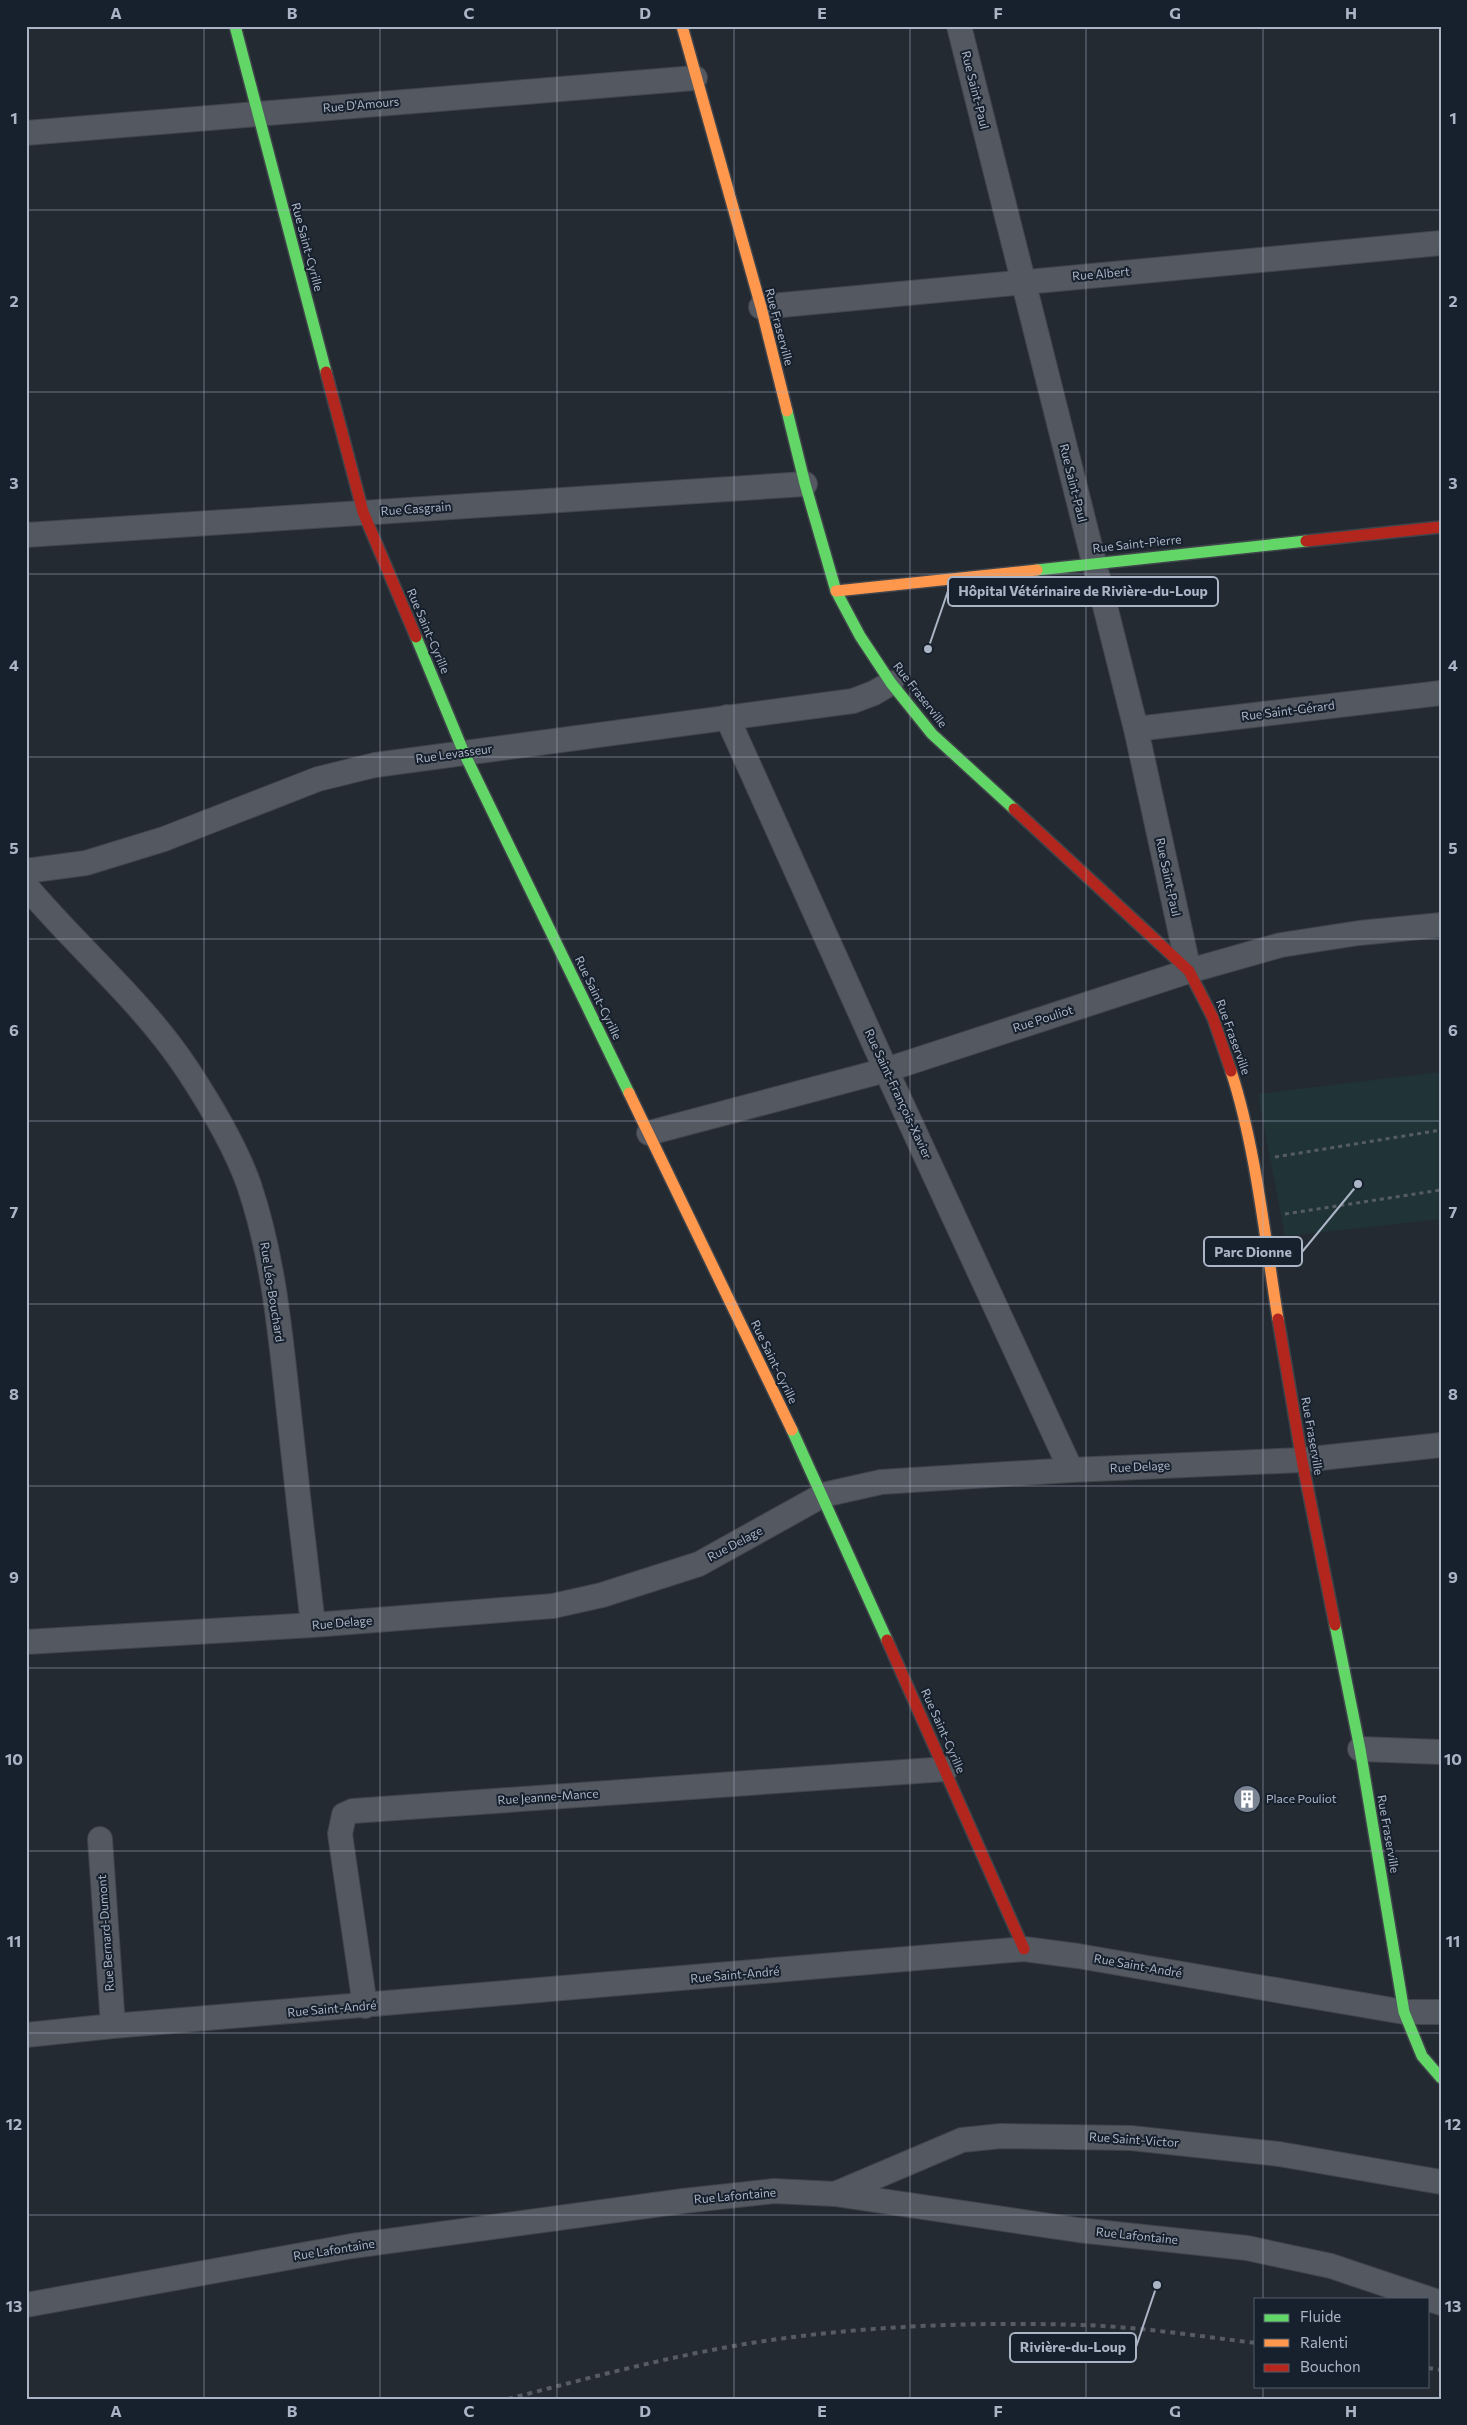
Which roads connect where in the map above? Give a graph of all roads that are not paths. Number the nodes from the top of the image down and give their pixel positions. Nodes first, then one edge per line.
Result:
1 (235, 26) edge
2 (682, 26) edge
3 (959, 26) edge
4 (695, 78) junction
5 (258, 114) junction
6 (26, 133) edge
7 (1441, 243) edge
8 (1022, 281) junction
9 (761, 307) junction
10 (805, 484) junction
11 (363, 512) junction
12 (1441, 527) edge
13 (26, 534) edge
14 (1093, 563) junction
15 (836, 591) junction
16 (891, 683) junction
17 (1441, 693) edge
18 (727, 717) junction
19 (1136, 729) junction
20 (464, 753) junction
21 (26, 871) edge
22 (26, 886) edge
23 (1441, 925) edge
24 (1189, 971) junction
25 (886, 1070) junction
26 (648, 1133) junction
27 (1441, 1446) edge
28 (1302, 1460) junction
29 (1072, 1470) junction
30 (823, 1495) junction
31 (313, 1625) junction
32 (26, 1642) edge
33 (1360, 1749) junction
34 (1441, 1752) edge
35 (946, 1769) junction
36 (100, 1839) dead end
37 (1024, 1949) junction
38 (365, 2006) junction
39 (1404, 2012) junction
40 (1441, 2012) edge
41 (113, 2026) junction
42 (26, 2036) edge
43 (1441, 2078) edge
44 (1441, 2182) edge
45 (835, 2194) junction
46 (1426, 2298) edge
47 (26, 2305) edge

1 - 5 street, Rue Saint-Cyrille
2 - 4 street, Rue Fraserville
3 - 8 street, Rue Saint-Paul
4 - 5 street, Rue D'Amours
4 - 9 street, Rue Fraserville
5 - 6 street, Rue D'Amours
5 - 11 street, Rue Saint-Cyrille
7 - 8 street, Rue Albert
8 - 9 street, Rue Albert
8 - 14 street, Rue Saint-Paul
9 - 10 street, Rue Fraserville
10 - 11 street, Rue Casgrain
10 - 15 street, Rue Fraserville
11 - 13 street, Rue Casgrain
11 - 20 street, Rue Saint-Cyrille
12 - 14 street, Rue Saint-Pierre
14 - 15 street, Rue Saint-Pierre
14 - 19 street, Rue Saint-Paul
15 - 16 street, Rue Fraserville
16 - 18 street, Rue Levasseur
16 - 24 street, Rue Fraserville
17 - 19 street, Rue Saint-Gérard
18 - 20 street, Rue Levasseur
18 - 25 street, Rue Saint-François-Xavier
19 - 24 street, Rue Saint-Paul
20 - 21 street, Rue Levasseur
20 - 26 street, Rue Saint-Cyrille
22 - 31 street, Rue Léo-Bouchard
23 - 24 street, Rue Pouliot
24 - 25 street, Rue Pouliot
24 - 28 street, Rue Fraserville
25 - 26 street, Rue Pouliot
25 - 29 street, Rue Saint-François-Xavier
26 - 30 street, Rue Saint-Cyrille
27 - 28 street, Rue Delage
28 - 29 street, Rue Delage
28 - 33 street, Rue Fraserville
29 - 30 street, Rue Delage
30 - 31 street, Rue Delage
30 - 35 street, Rue Saint-Cyrille
31 - 32 street, Rue Delage
33 - 34 street
33 - 39 street, Rue Fraserville
35 - 37 street, Rue Saint-Cyrille
35 - 38 street, Rue Jeanne-Mance
36 - 41 street, Rue Bernard-Dumont
37 - 38 street, Rue Saint-André
37 - 39 street, Rue Saint-André
38 - 41 street, Rue Saint-André
39 - 40 street, Rue Saint-André
39 - 43 street, Rue Fraserville
41 - 42 street, Rue Saint-André
44 - 45 street, Rue Saint-Victor
45 - 46 street, Rue Lafontaine
45 - 47 street, Rue Lafontaine

